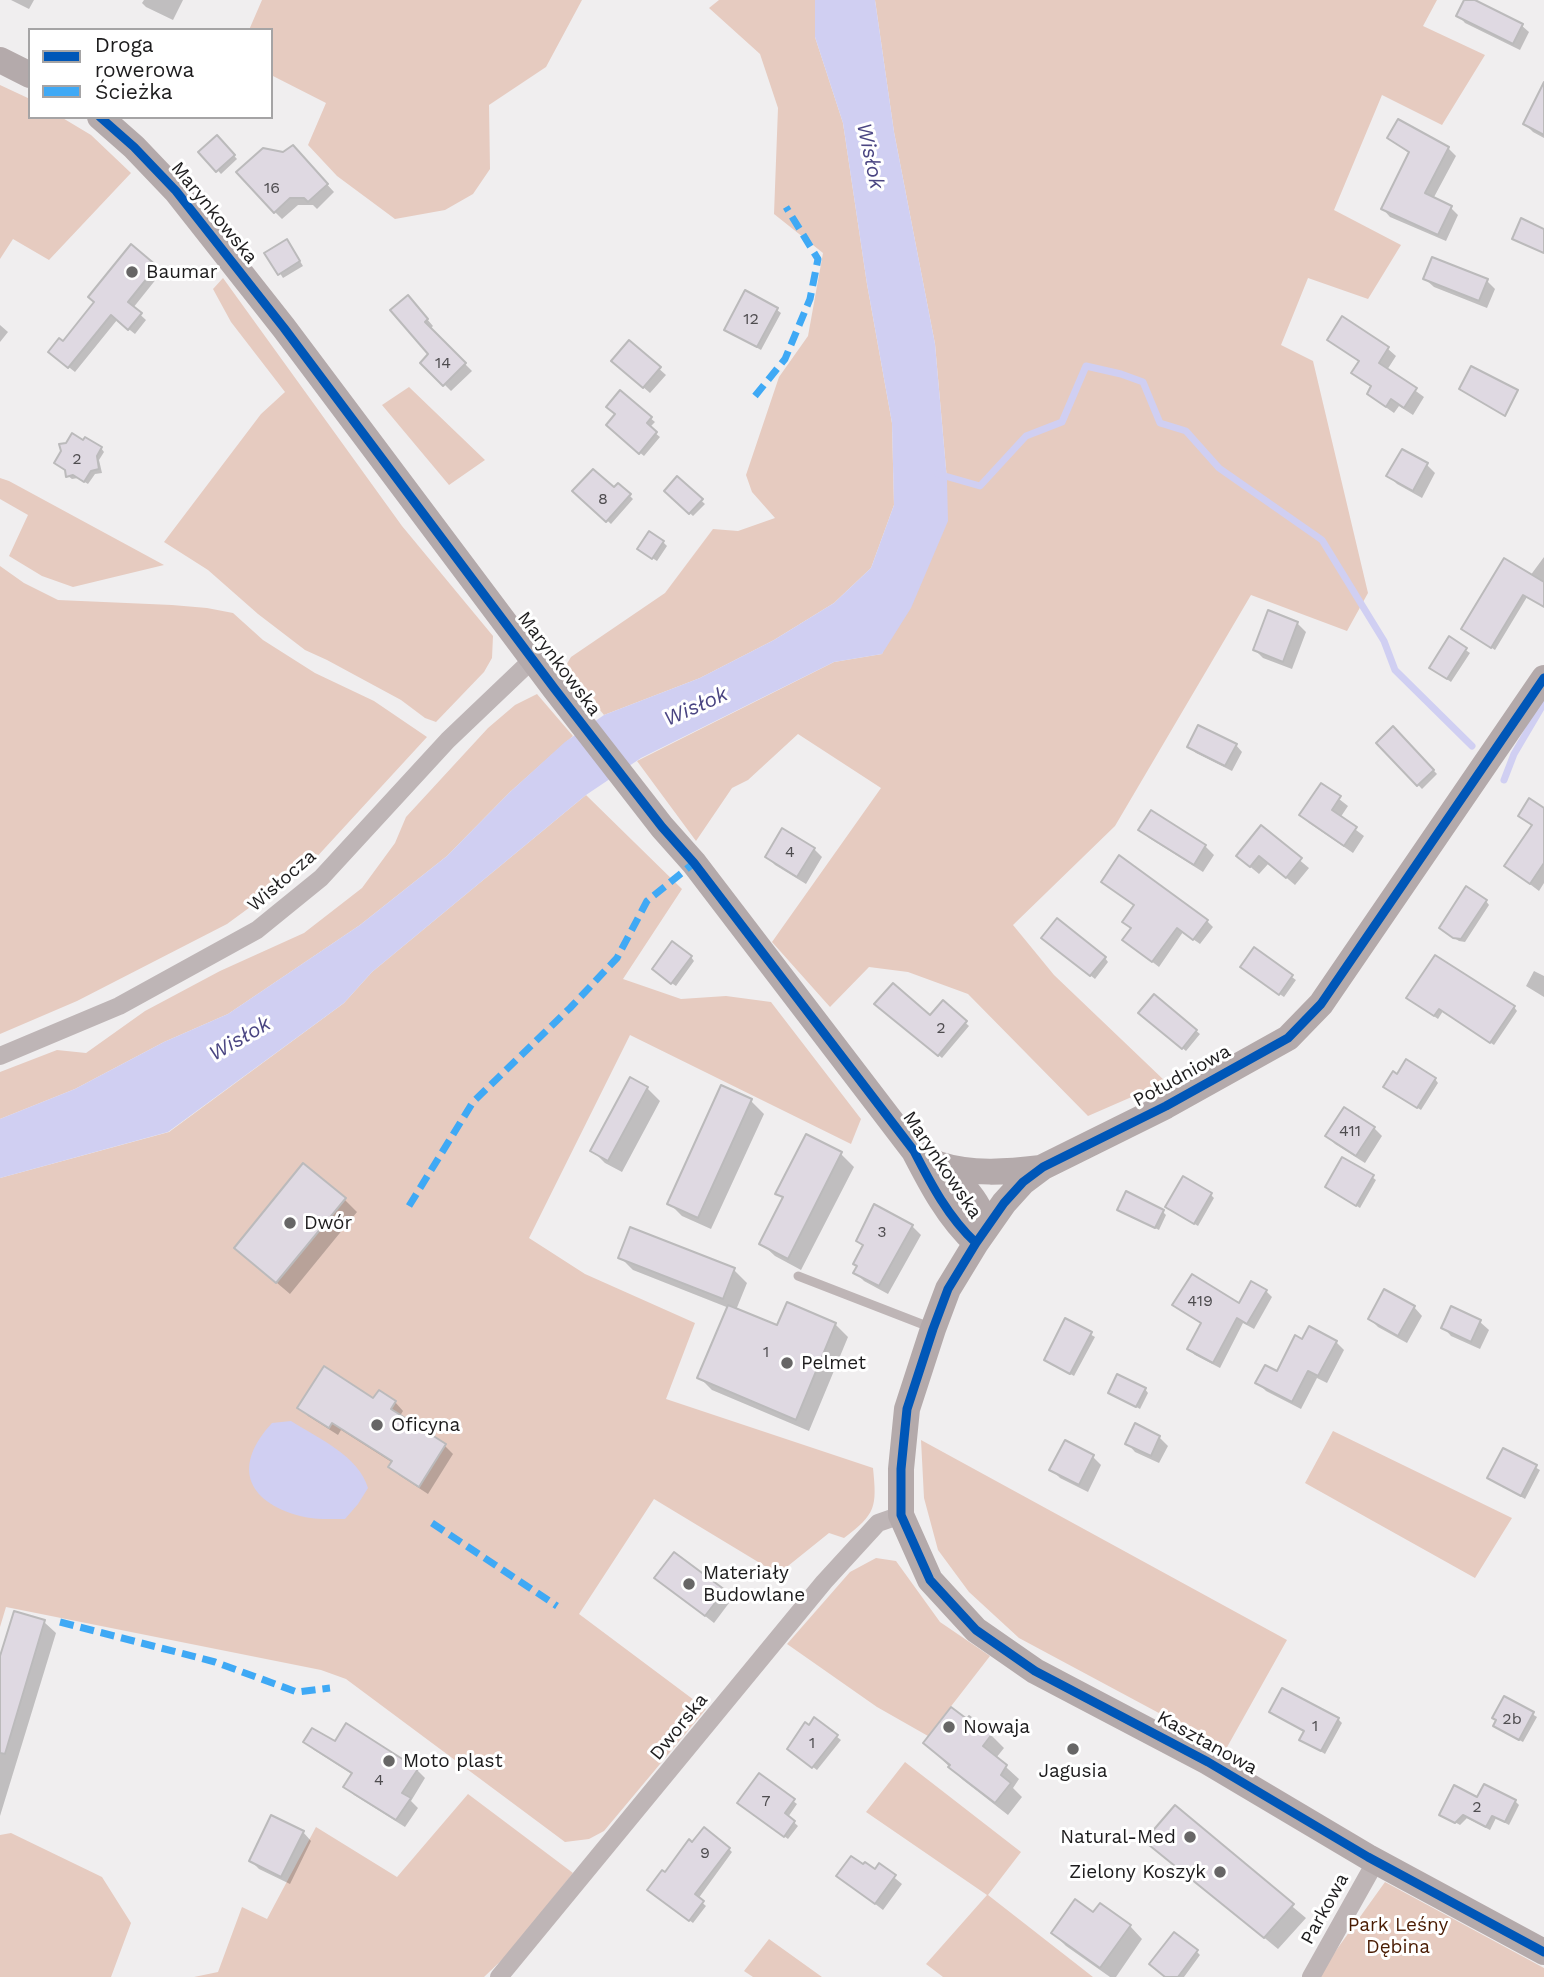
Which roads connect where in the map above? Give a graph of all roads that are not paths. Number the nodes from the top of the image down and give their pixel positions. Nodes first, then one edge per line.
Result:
1 (0, 60) edge
2 (28, 74) edge
3 (102, 119) edge
4 (534, 658) junction
5 (1544, 678) edge
6 (0, 1056) edge
7 (914, 1151) junction
8 (938, 1164) junction
9 (1043, 1167) junction
10 (980, 1236) junction
11 (799, 1276) dead end
12 (933, 1329) junction
13 (901, 1515) junction
14 (1376, 1861) junction
15 (1544, 1952) edge
16 (499, 1977) edge
17 (1311, 1977) edge

1 - 2 street
3 - 4 street, Marynkowska
4 - 6 street, Wisłocza
4 - 7 street, Marynkowska
5 - 9 street, Południowa
7 - 8 street, Marynkowska
7 - 10 street, Marynkowska
8 - 9 street, Marynkowska
8 - 10 street
9 - 10 street, Południowa
10 - 12 street, Południowa
11 - 12 lane
12 - 13 street, Południowa
13 - 14 street, Kasztanowa
13 - 16 street, Dworska
14 - 15 street, Kasztanowa
14 - 17 street, Parkowa

